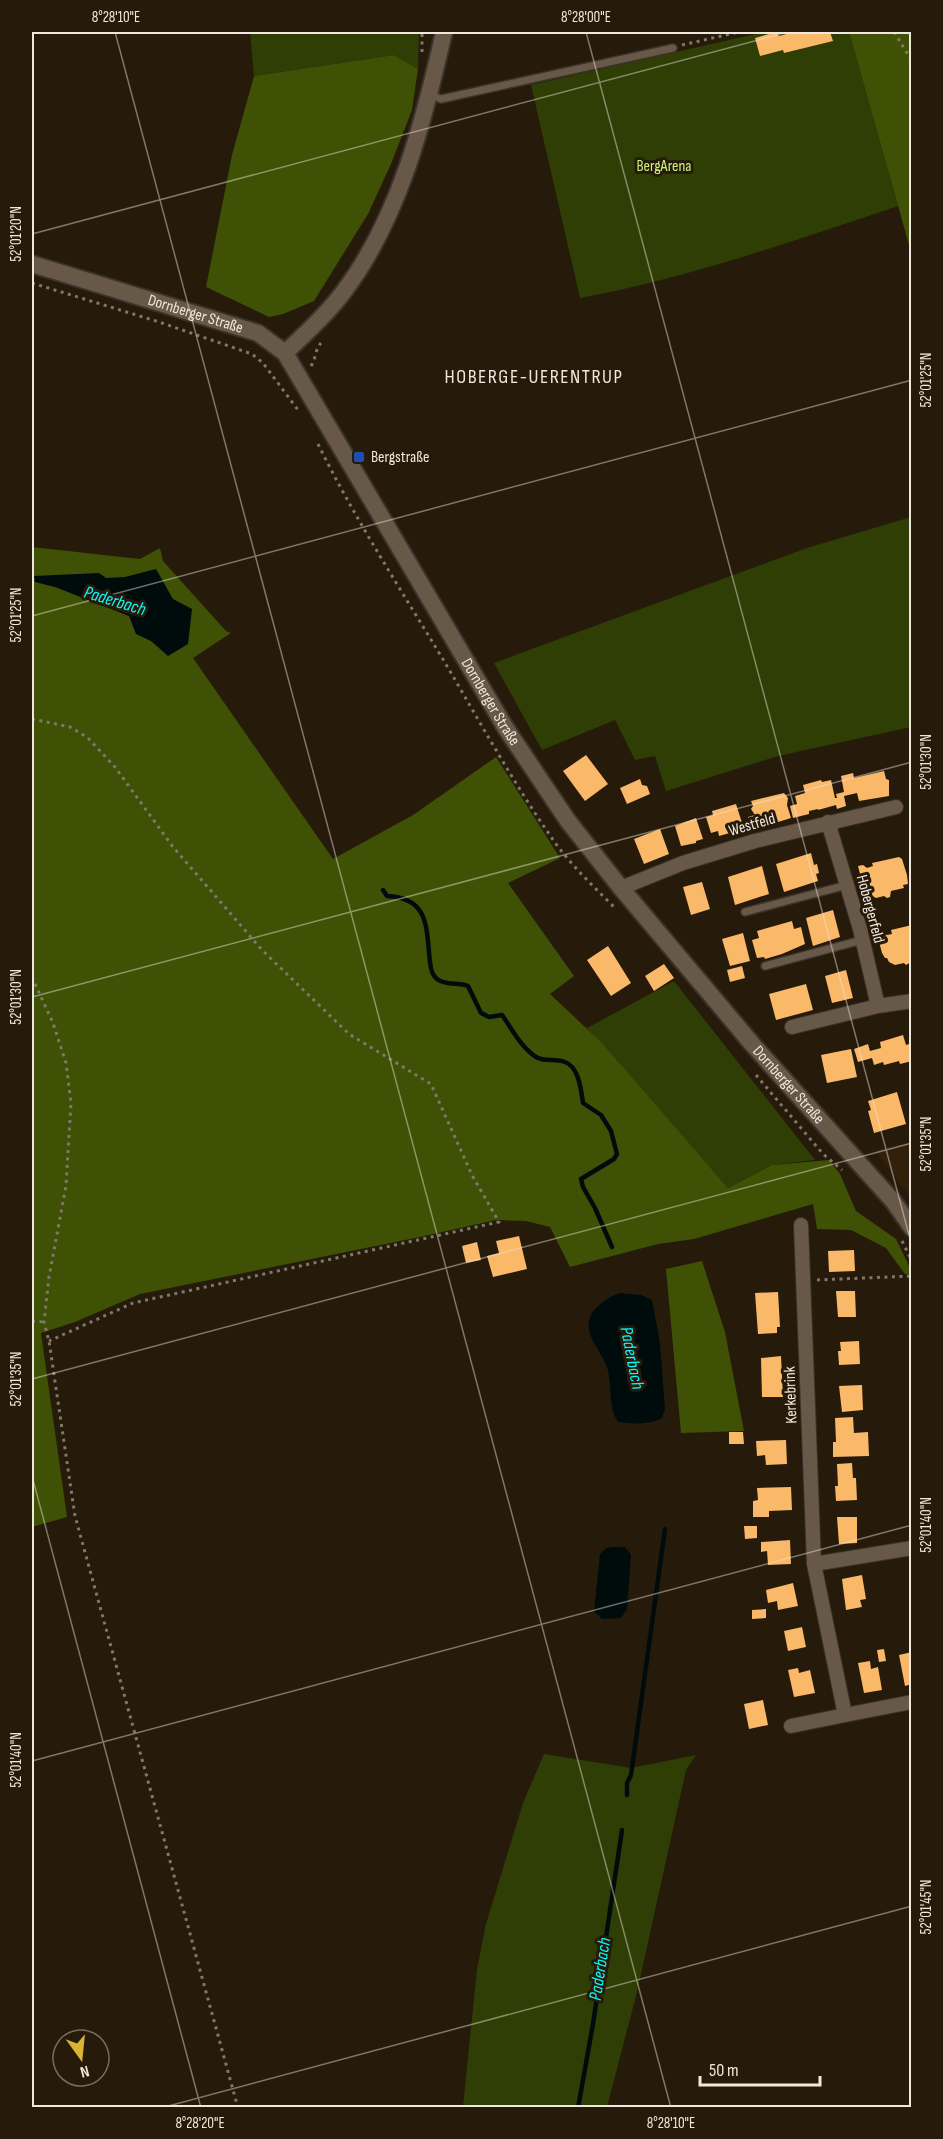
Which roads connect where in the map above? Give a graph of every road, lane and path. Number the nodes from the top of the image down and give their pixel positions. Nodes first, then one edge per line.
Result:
1 (444, 32) edge
2 (738, 32) edge
3 (894, 32) edge
4 (673, 48) joint
5 (912, 60) edge
6 (430, 95) junction
7 (32, 264) edge
8 (32, 283) edge
9 (285, 353) junction
10 (281, 385) dead end
11 (32, 719) edge
12 (896, 807) dead end
13 (828, 822) junction
14 (847, 885) junction
15 (621, 888) junction
16 (745, 912) dead end
17 (862, 940) junction
18 (765, 966) dead end
19 (32, 977) edge
20 (912, 1001) edge
21 (878, 1006) junction
22 (792, 1027) dead end
23 (801, 1225) dead end
24 (912, 1228) edge
25 (912, 1276) edge
26 (803, 1281) junction
27 (32, 1321) edge
28 (44, 1322) junction
29 (49, 1341) junction
30 (912, 1548) edge
31 (814, 1564) junction
32 (912, 1702) edge
33 (845, 1715) junction
34 (791, 1726) dead end
35 (238, 2108) edge

1 - 6 street
2 - 4 path
3 - 5 path
4 - 6 lane
6 - 9 street
7 - 9 street, Dornberger Straße
8 - 10 path
9 - 15 street, Dornberger Straße
11 - 29 path
12 - 13 street, Westfeld
13 - 14 street, Hobergerfeld
13 - 15 street, Westfeld
14 - 16 lane
14 - 17 street, Hobergerfeld
15 - 24 street, Dornberger Straße
17 - 18 lane
17 - 21 street, Hobergerfeld
19 - 28 path
20 - 21 street
21 - 22 street
23 - 26 street, Kerkebrink
25 - 26 path
26 - 31 street, Kerkebrink
27 - 28 path
28 - 29 path
29 - 35 path
30 - 31 street
31 - 33 street, Kerkebrink
32 - 33 street
33 - 34 street

